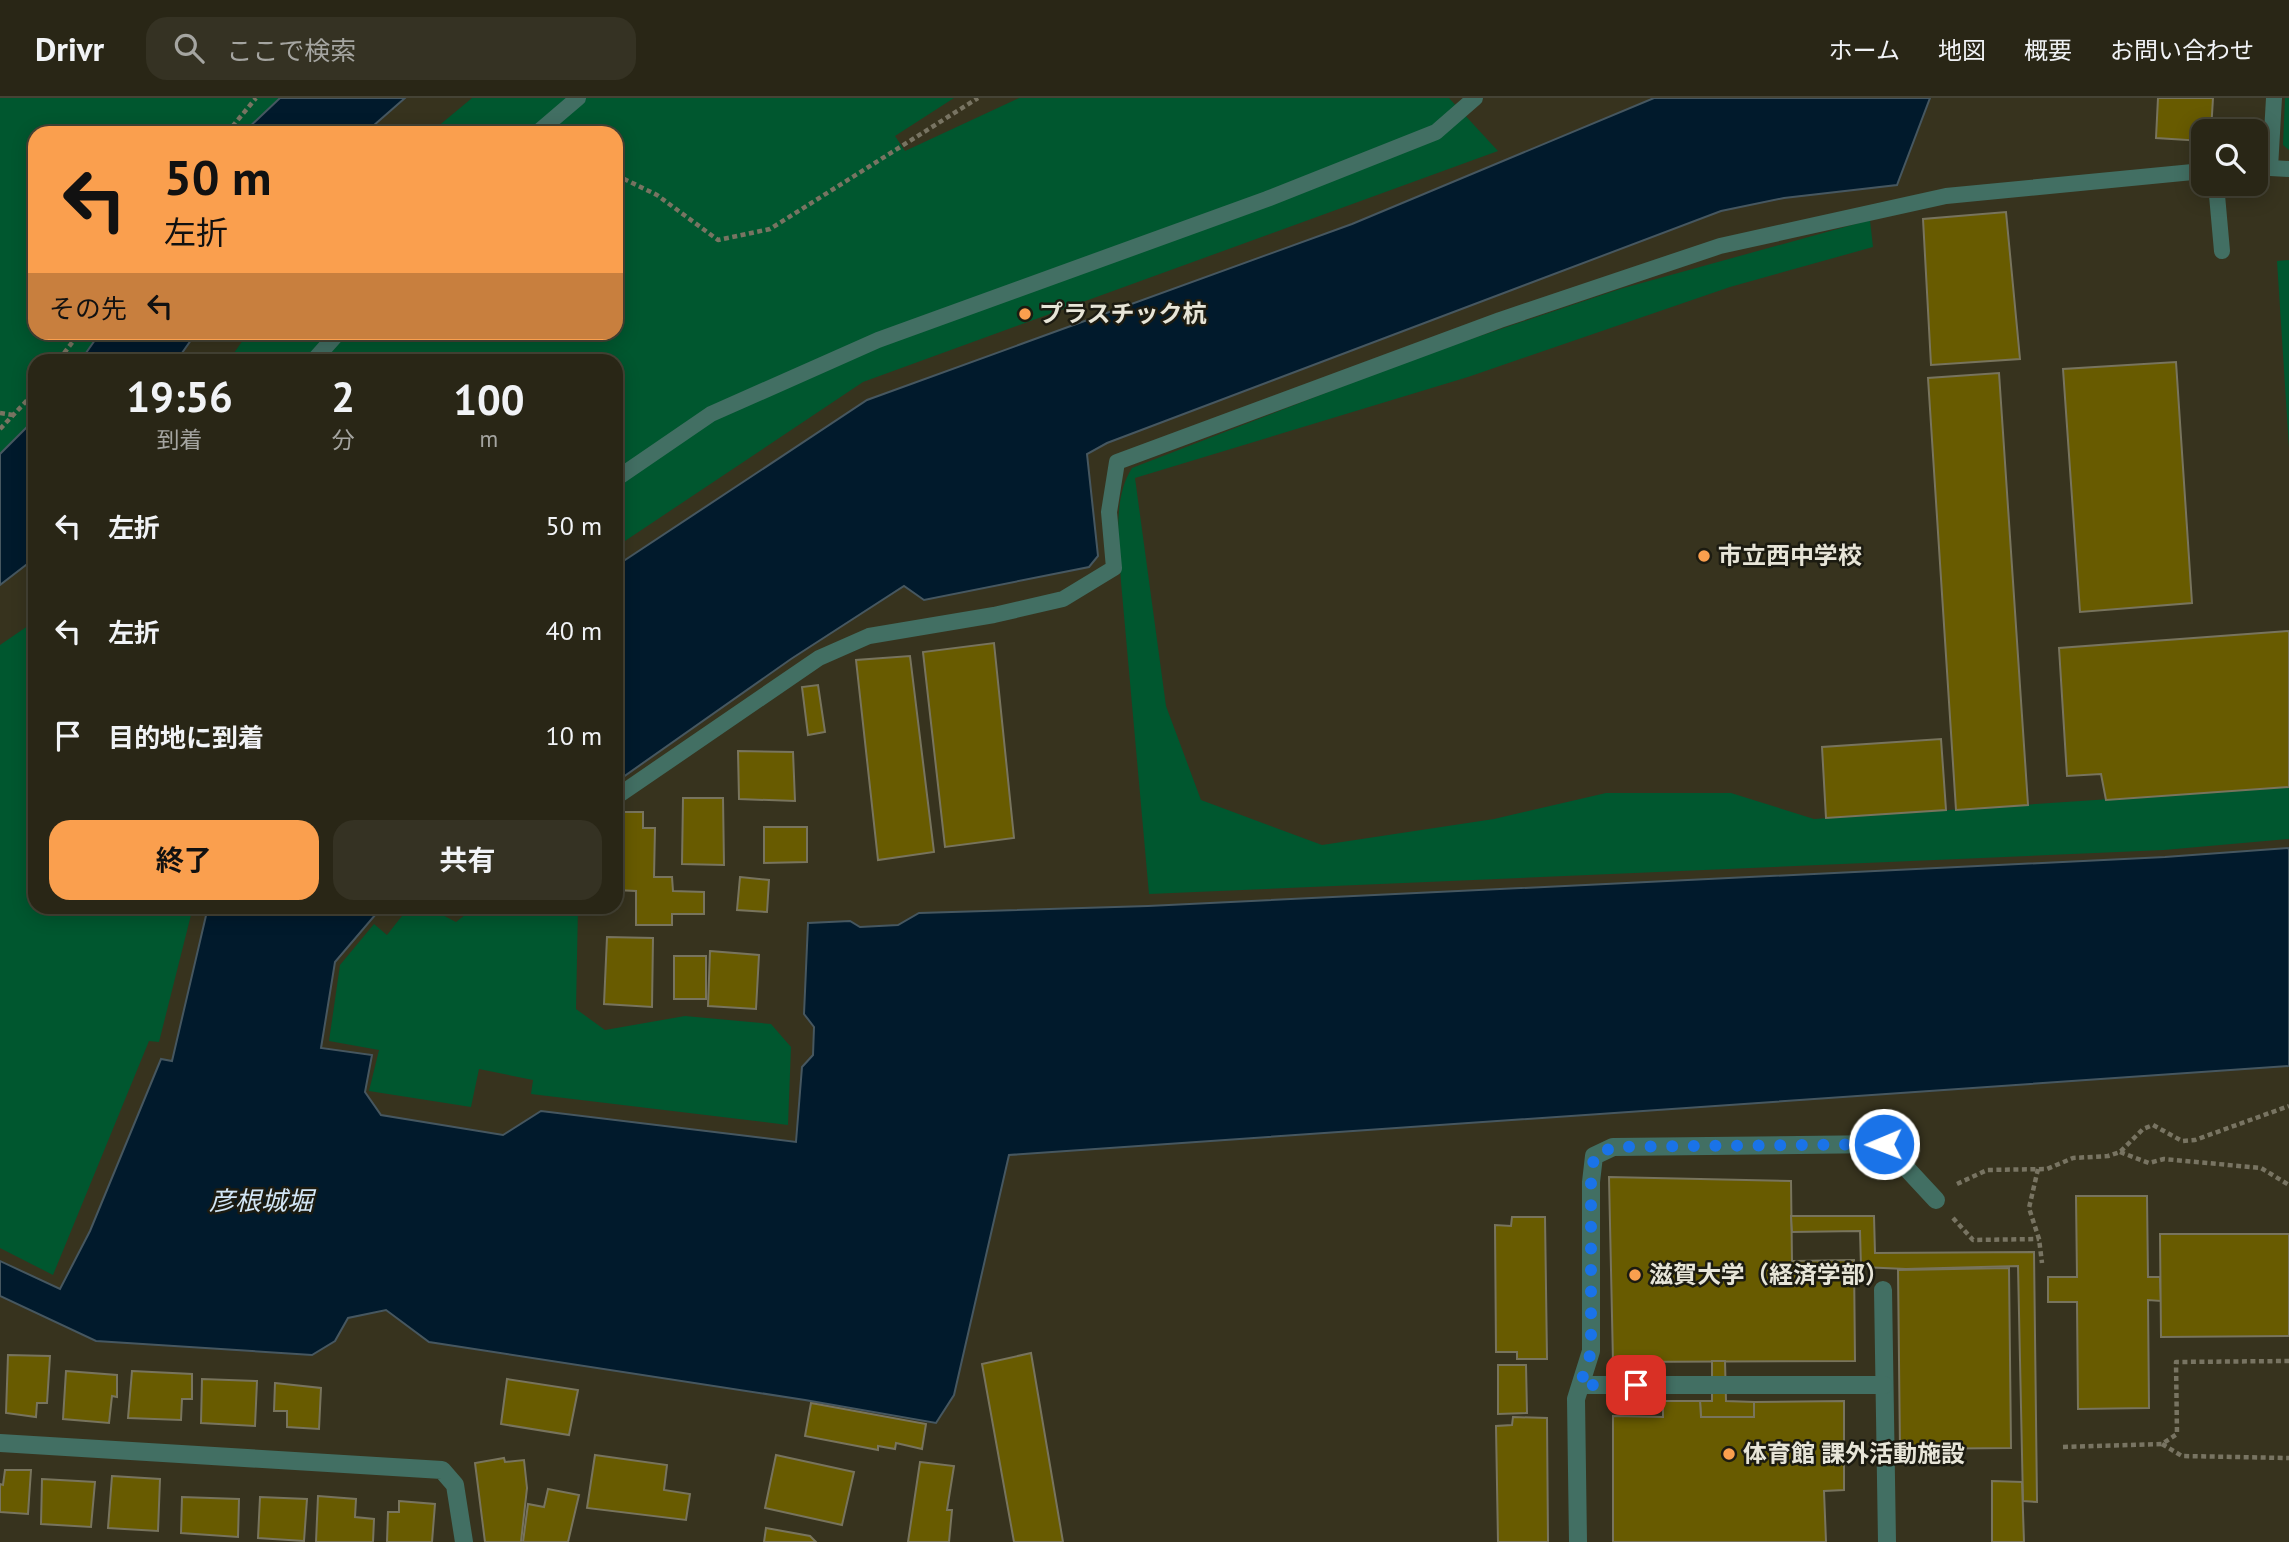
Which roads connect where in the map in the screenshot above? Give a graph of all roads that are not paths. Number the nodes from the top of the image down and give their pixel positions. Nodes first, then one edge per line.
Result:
1 (578, 98) edge
2 (1475, 98) edge
3 (2274, 98) edge
4 (545, 126) edge
5 (2268, 136) edge
6 (2268, 167) edge
7 (2289, 169) edge
8 (2191, 172) edge
9 (2217, 196) edge
10 (2222, 251) dead end
11 (332, 340) edge
12 (319, 354) edge
13 (623, 474) edge
14 (623, 792) edge
15 (1936, 1200) road end
16 (1883, 1290) dead end
17 (1580, 1385) junction
18 (1884, 1385) junction
19 (0, 1443) edge
20 (464, 1542) edge
21 (1578, 1542) edge
22 (1887, 1542) edge

1 - 4 lane
2 - 13 lane
3 - 5 lane
6 - 7 lane
8 - 14 lane
9 - 10 lane
11 - 12 lane
15 - 17 street
16 - 18 street
17 - 18 street
17 - 21 street
18 - 22 street
19 - 20 street

